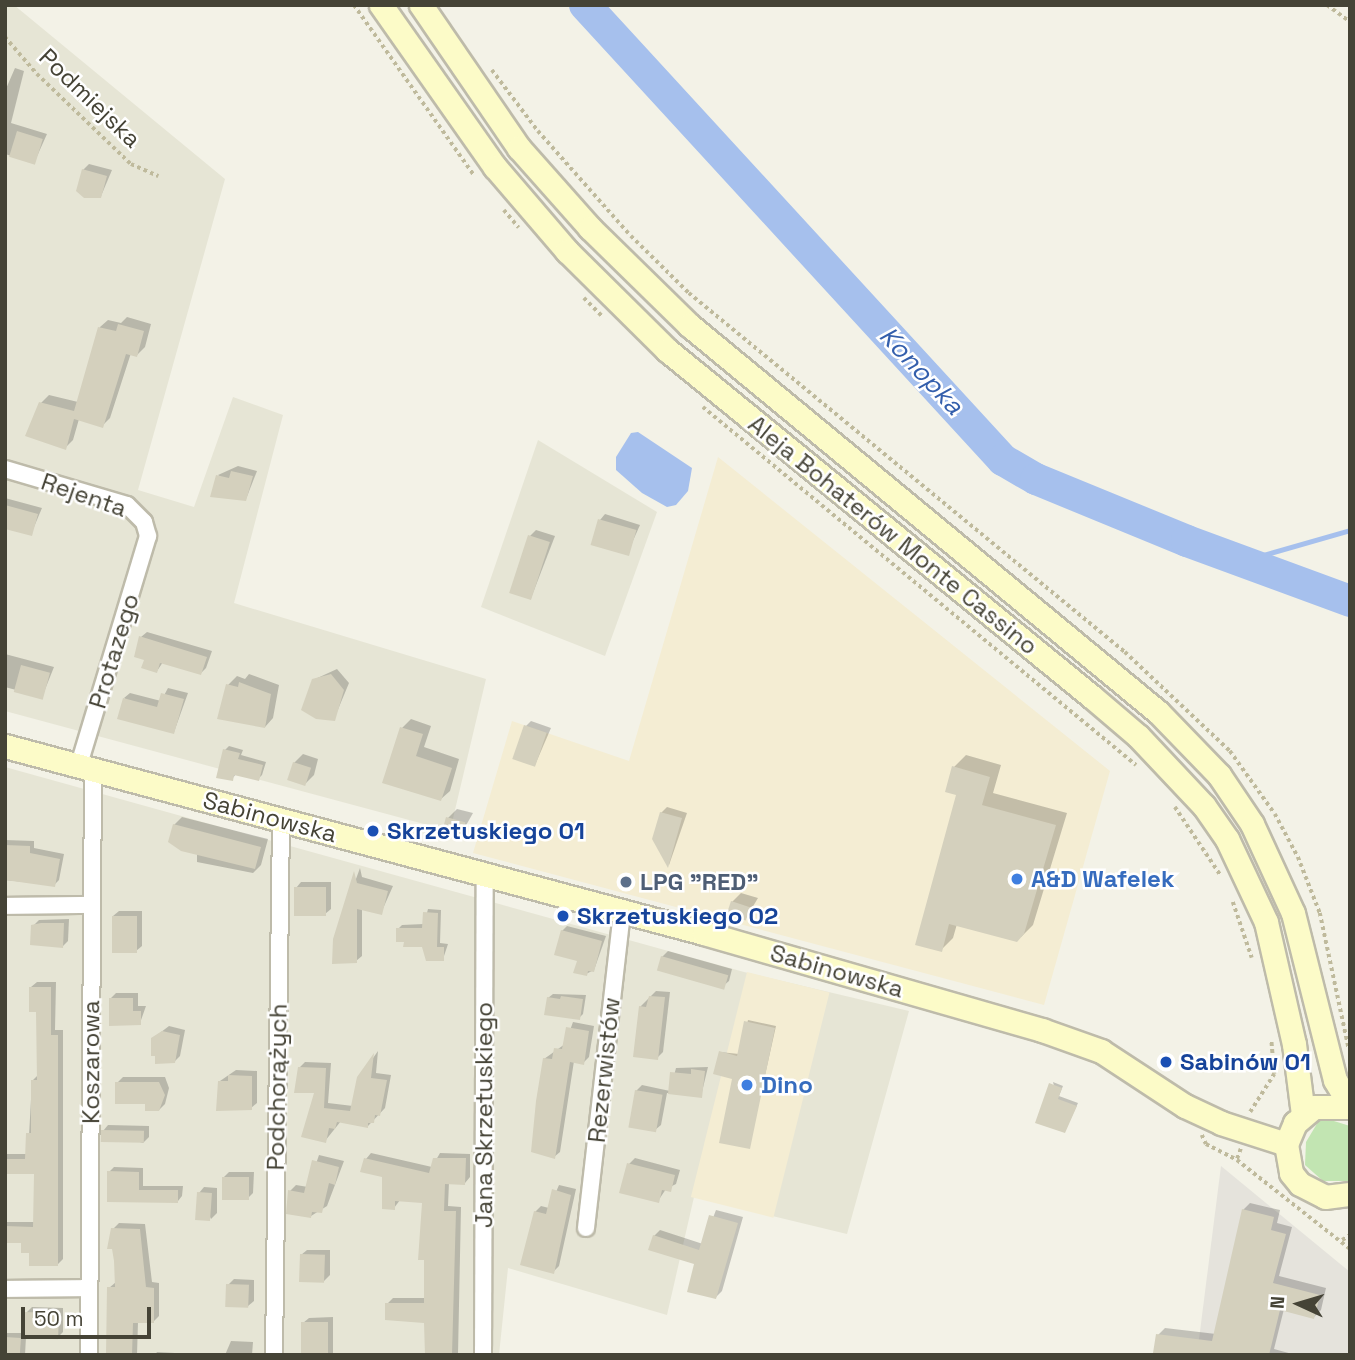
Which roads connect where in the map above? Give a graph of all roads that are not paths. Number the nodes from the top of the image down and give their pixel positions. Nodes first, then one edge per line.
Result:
1 (381, 5) edge
2 (421, 5) edge
3 (5, 469) edge
4 (148, 536) joint
5 (5, 746) edge
6 (86, 767) junction
7 (281, 820) junction
8 (485, 874) junction
9 (92, 905) junction
10 (5, 906) edge
11 (622, 911) junction
12 (1350, 1106) edge
13 (1303, 1114) junction
14 (1286, 1144) junction
15 (1350, 1194) edge
16 (586, 1228) dead end
17 (89, 1288) junction
18 (5, 1289) edge
19 (89, 1355) edge
20 (274, 1355) edge
21 (483, 1355) edge

1 - 13 main road, Aleja Bohaterów Monte Cassino
2 - 12 main road, Aleja Bohaterów Monte Cassino
3 - 4 street, Rejenta
4 - 6 street, Protazego
5 - 6 main road, Sabinowska
6 - 7 main road, Sabinowska
6 - 9 street, Koszarowa
7 - 8 main road, Sabinowska
7 - 20 street, Podchorążych
8 - 11 main road, Sabinowska
8 - 21 street, Jana Skrzetuskiego
9 - 10 street
9 - 17 street, Koszarowa
11 - 14 main road, Sabinowska
11 - 16 street, Rezerwistów
12 - 13 main road
13 - 14 main road
14 - 15 main road
17 - 18 street
17 - 19 street, Koszarowa

